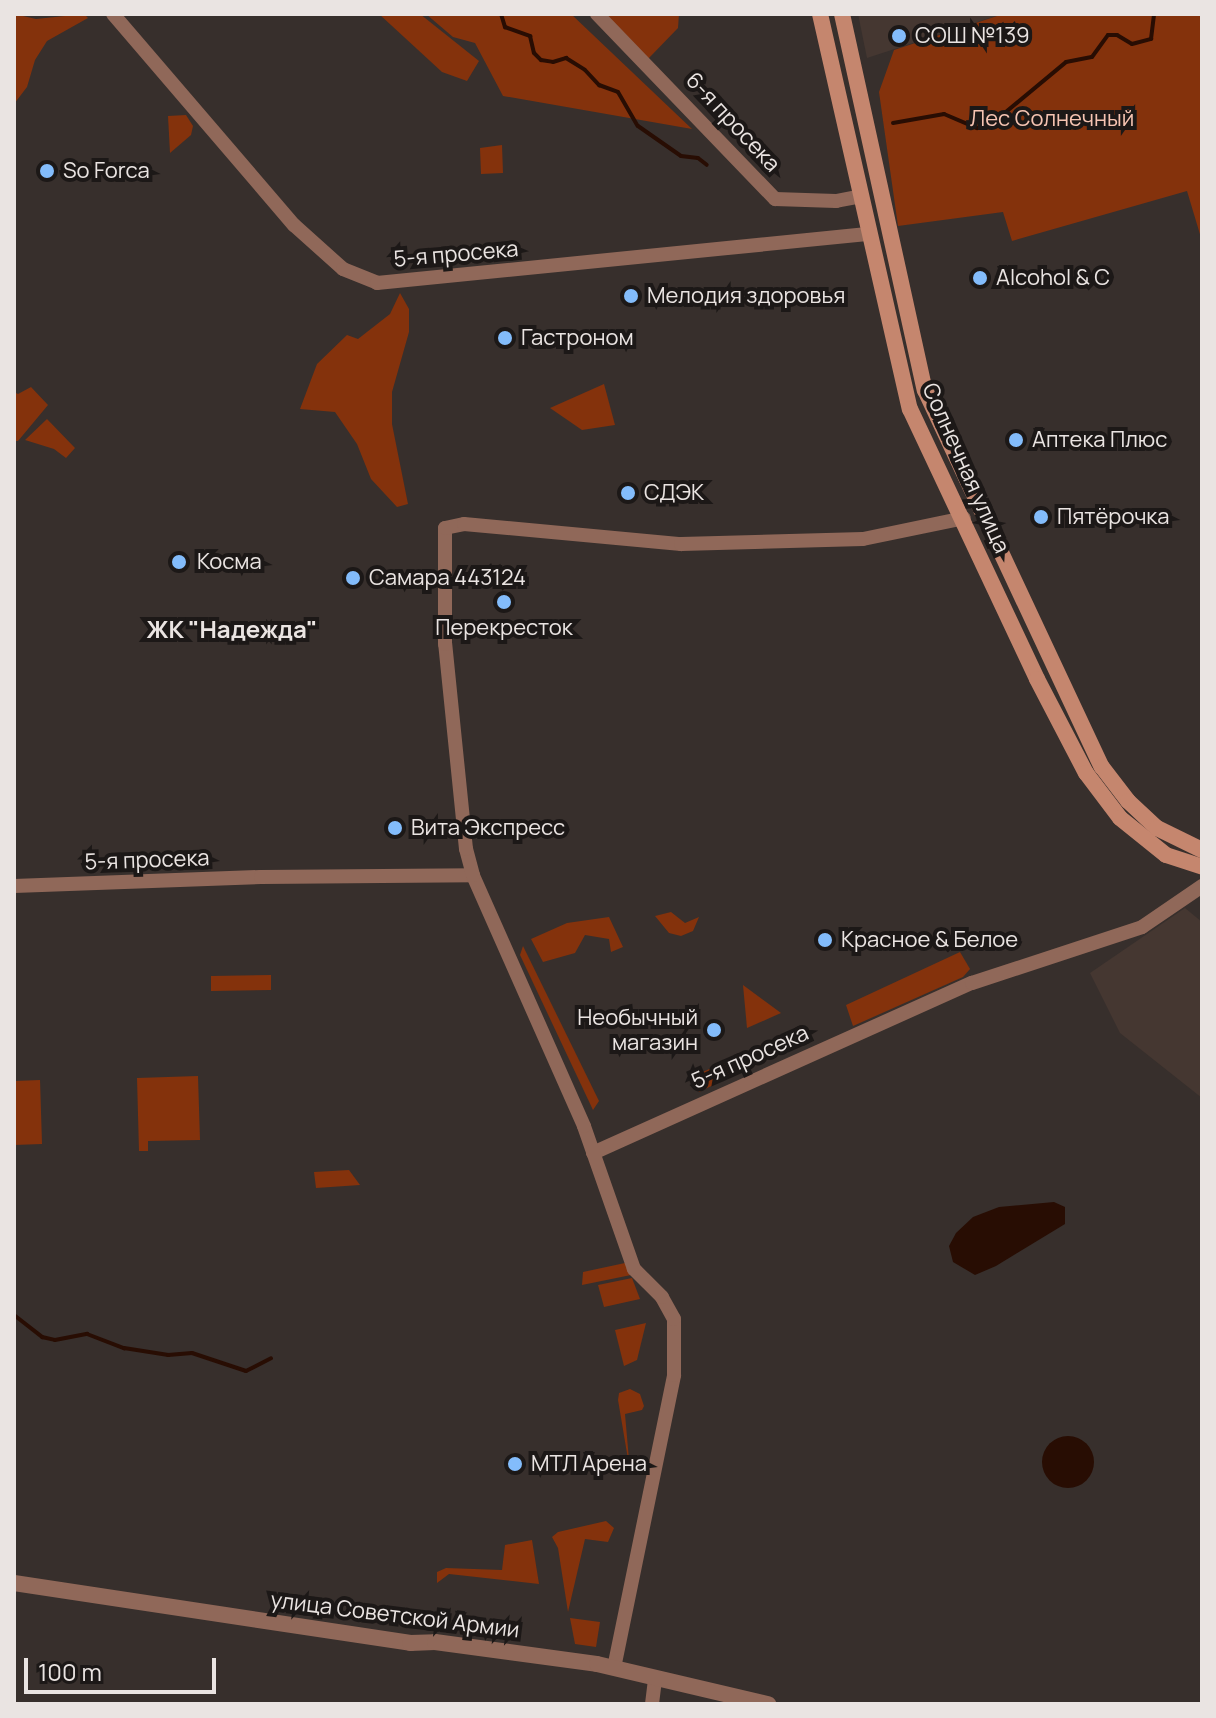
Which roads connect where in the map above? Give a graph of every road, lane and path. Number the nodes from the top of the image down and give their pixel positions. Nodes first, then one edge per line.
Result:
1 (113, 14) edge
2 (597, 14) edge
3 (820, 14) edge
4 (842, 14) edge
5 (862, 196) junction
6 (870, 234) junction
7 (964, 518) junction
8 (1202, 850) edge
9 (1202, 867) edge
10 (473, 875) junction
11 (14, 886) edge
12 (1202, 886) edge
13 (593, 1153) junction
14 (14, 1583) edge
15 (614, 1668) junction
16 (655, 1680) junction
17 (652, 1704) edge
18 (768, 1704) edge

1 - 6 street, 5-я просека
2 - 5 street, 6-я просека
3 - 5 main road, Солнечная улица
4 - 8 main road, Солнечная улица
5 - 6 main road, Солнечная улица
6 - 7 main road, Солнечная улица
7 - 9 main road, Солнечная улица
7 - 10 street
10 - 11 street, 5-я просека
10 - 13 street
12 - 13 street, 5-я просека
13 - 15 street
14 - 15 street, улица Советской Армии
15 - 16 street, улица Советской Армии
16 - 17 street
16 - 18 street, улица Советской Армии

